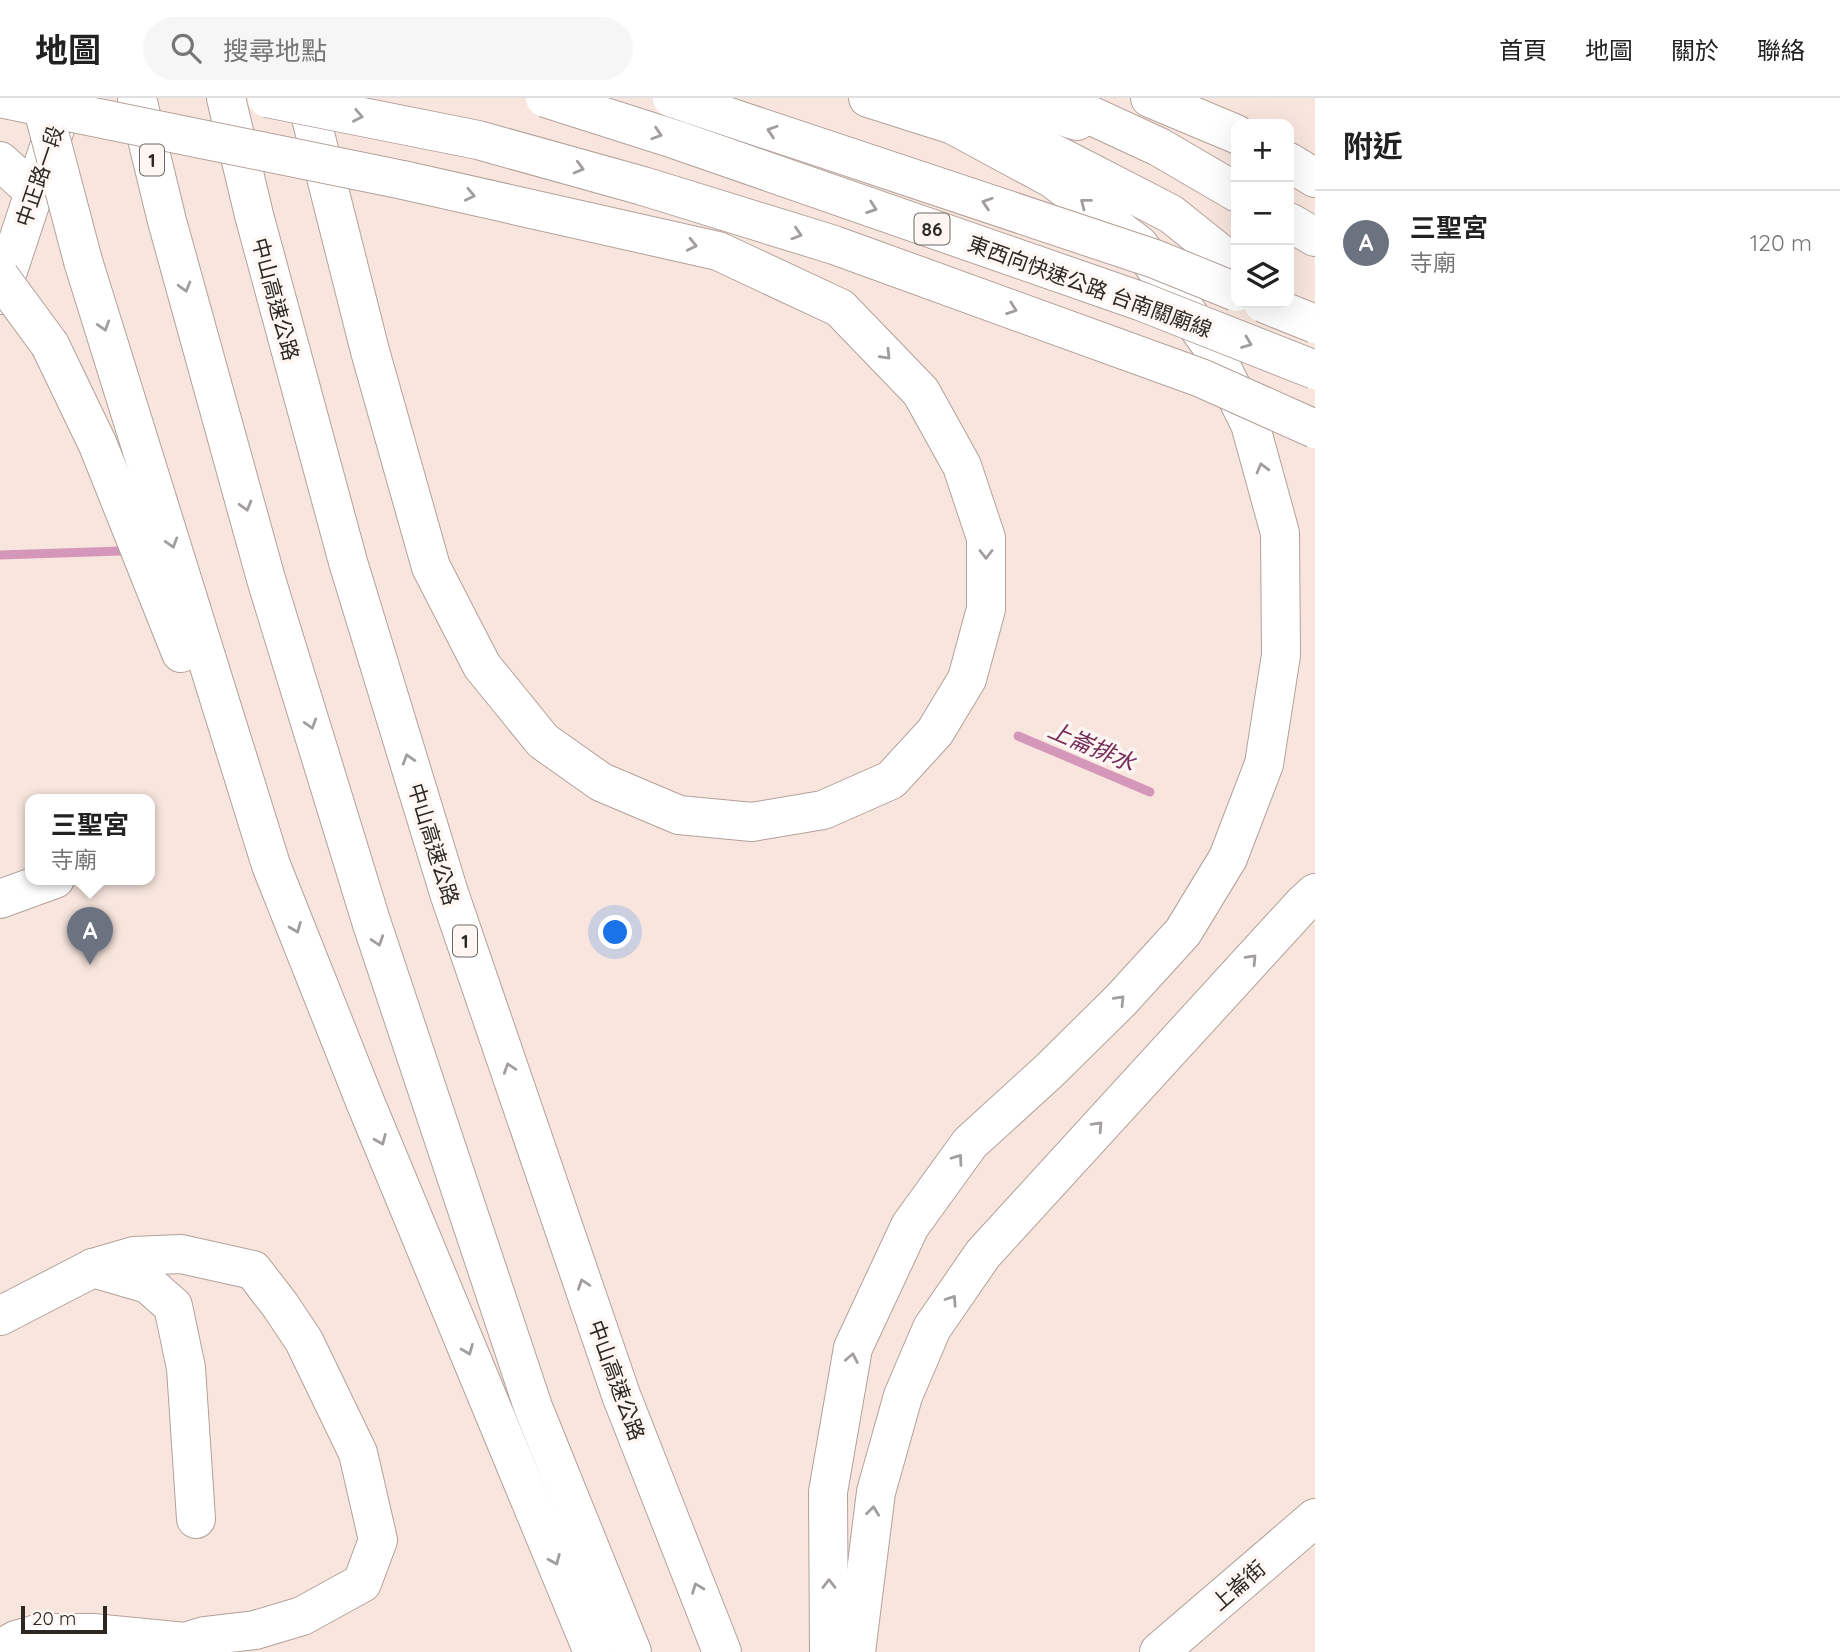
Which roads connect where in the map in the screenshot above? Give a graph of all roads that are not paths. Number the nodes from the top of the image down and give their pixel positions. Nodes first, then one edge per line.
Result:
1 (0, 98) edge
2 (40, 98) edge
3 (66, 98) edge
4 (137, 98) edge
5 (226, 98) edge
6 (267, 98) edge
7 (306, 98) edge
8 (545, 98) edge
9 (672, 98) edge
10 (868, 98) edge
11 (946, 98) edge
12 (1007, 98) edge
13 (1053, 98) edge
14 (1150, 98) edge
15 (1231, 132) edge
16 (1159, 147) junction
17 (0, 161) edge
18 (1294, 165) edge
19 (1315, 178) edge
20 (1231, 189) edge
21 (17, 192) edge
22 (1294, 225) edge
23 (1315, 237) edge
24 (1231, 262) edge
25 (0, 277) edge
26 (1231, 290) edge
27 (0, 295) edge
28 (1275, 308) edge
29 (1288, 308) edge
30 (1315, 324) edge
31 (1315, 329) edge
32 (1315, 370) edge
33 (1315, 429) edge
34 (271, 865) junction
35 (38, 885) edge
36 (1315, 893) edge
37 (0, 899) edge
38 (93, 1268) junction
39 (0, 1316) edge
40 (1315, 1518) edge
41 (196, 1519) dead end
42 (0, 1649) edge
43 (593, 1652) edge
44 (632, 1652) edge
45 (722, 1652) edge
46 (829, 1652) edge
47 (856, 1652) edge
48 (1159, 1652) edge

1 -> 7 main road, bridge
2 -> 34 main road, bridge
3 - 21 main road, 中正路一段
4 -> 44 main road, 1
45 -> 5 main road, 中山高速公路 / 1
6 -> 33 main road, bridge
8 -> 32 main road, 東西向快速公路 台南關廟線 / 86, bridge
26 -> 9 main road, 東西向快速公路 台南關廟線 / 86, bridge
46 -> 10 main road, bridge
11 - 24 main road
12 - 16 main road
13 - 16 main road
14 - 15 main road
16 - 20 main road
17 - 21 main road
18 - 19 main road
21 - 27 main road, 中正路一段
22 - 23 main road
25 - 34 main road, bridge
28 - 30 main road, bridge
29 - 31 main road
34 -> 43 main road
35 - 37 main road
47 -> 36 main road
38 - 39 main road
38 - 41 main road
38 - 42 main road
40 - 48 main road, 上崙街

